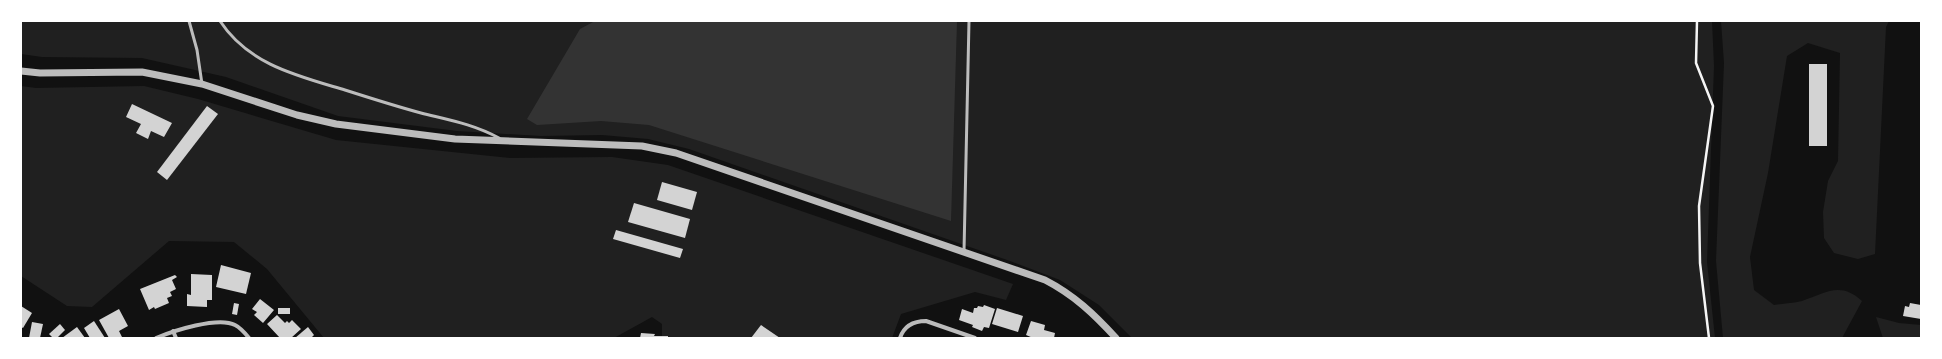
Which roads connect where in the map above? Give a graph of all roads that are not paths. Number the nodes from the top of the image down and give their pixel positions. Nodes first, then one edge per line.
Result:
1 (189, 21) edge
2 (220, 21) edge
3 (969, 21) edge
4 (21, 71) edge
5 (202, 84) junction
6 (506, 142) junction
7 (964, 252) junction
8 (173, 331) junction
9 (962, 333) junction
10 (156, 338) edge
11 (176, 338) edge
12 (249, 338) edge
13 (900, 338) edge
14 (965, 338) edge
15 (975, 338) edge
16 (1116, 338) edge

1 - 5 lane
2 - 6 lane
3 - 7 lane
4 - 5 street
5 - 6 street
6 - 7 street
7 - 16 street
8 - 10 street
8 - 11 street
8 - 12 street
9 - 13 street
9 - 14 street
9 - 15 street

